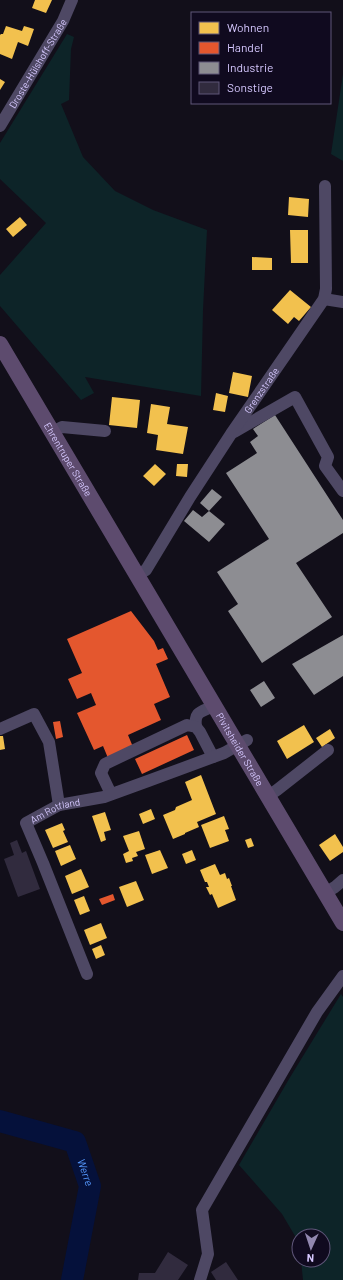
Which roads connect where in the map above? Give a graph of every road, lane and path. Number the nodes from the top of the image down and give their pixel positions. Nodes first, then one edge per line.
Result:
1 (72, 0) edge
2 (0, 126) edge
3 (325, 186) dead end
4 (324, 299) junction
5 (343, 302) edge
6 (2, 353) edge
7 (105, 431) dead end
8 (52, 432) junction
9 (230, 434) junction
10 (341, 485) edge
11 (137, 575) junction
12 (214, 706) junction
13 (196, 727) junction
14 (0, 729) edge
15 (242, 743) junction
16 (328, 750) dead end
17 (213, 757) junction
18 (111, 794) junction
19 (268, 796) junction
20 (60, 806) junction
21 (343, 880) edge
22 (325, 893) junction
23 (343, 923) edge
24 (87, 974) dead end
25 (343, 976) edge
26 (200, 1280) edge

1 - 2 street, Droste-Hülshoff-Straße
3 - 4 street, Grenzstraße
4 - 5 street
4 - 9 street, Grenzstraße
6 - 8 main road, Ehrentruper Straße
7 - 8 street
8 - 11 main road, Ehrentruper Straße
9 - 10 street
9 - 11 street, Grenzstraße
11 - 12 main road, Pivitsheider Straße
12 - 13 street
12 - 15 main road, Pivitsheider Straße
13 - 17 street
13 - 18 street
14 - 20 street
15 - 17 street, Am Rottland
15 - 19 main road, Pivitsheider Straße
16 - 19 street
17 - 18 street, Am Rottland
18 - 20 street, Am Rottland
19 - 22 main road, Pivitsheider Straße
20 - 24 street, Am Rottland
21 - 22 street
22 - 23 main road, Pivitsheider Straße
25 - 26 street

